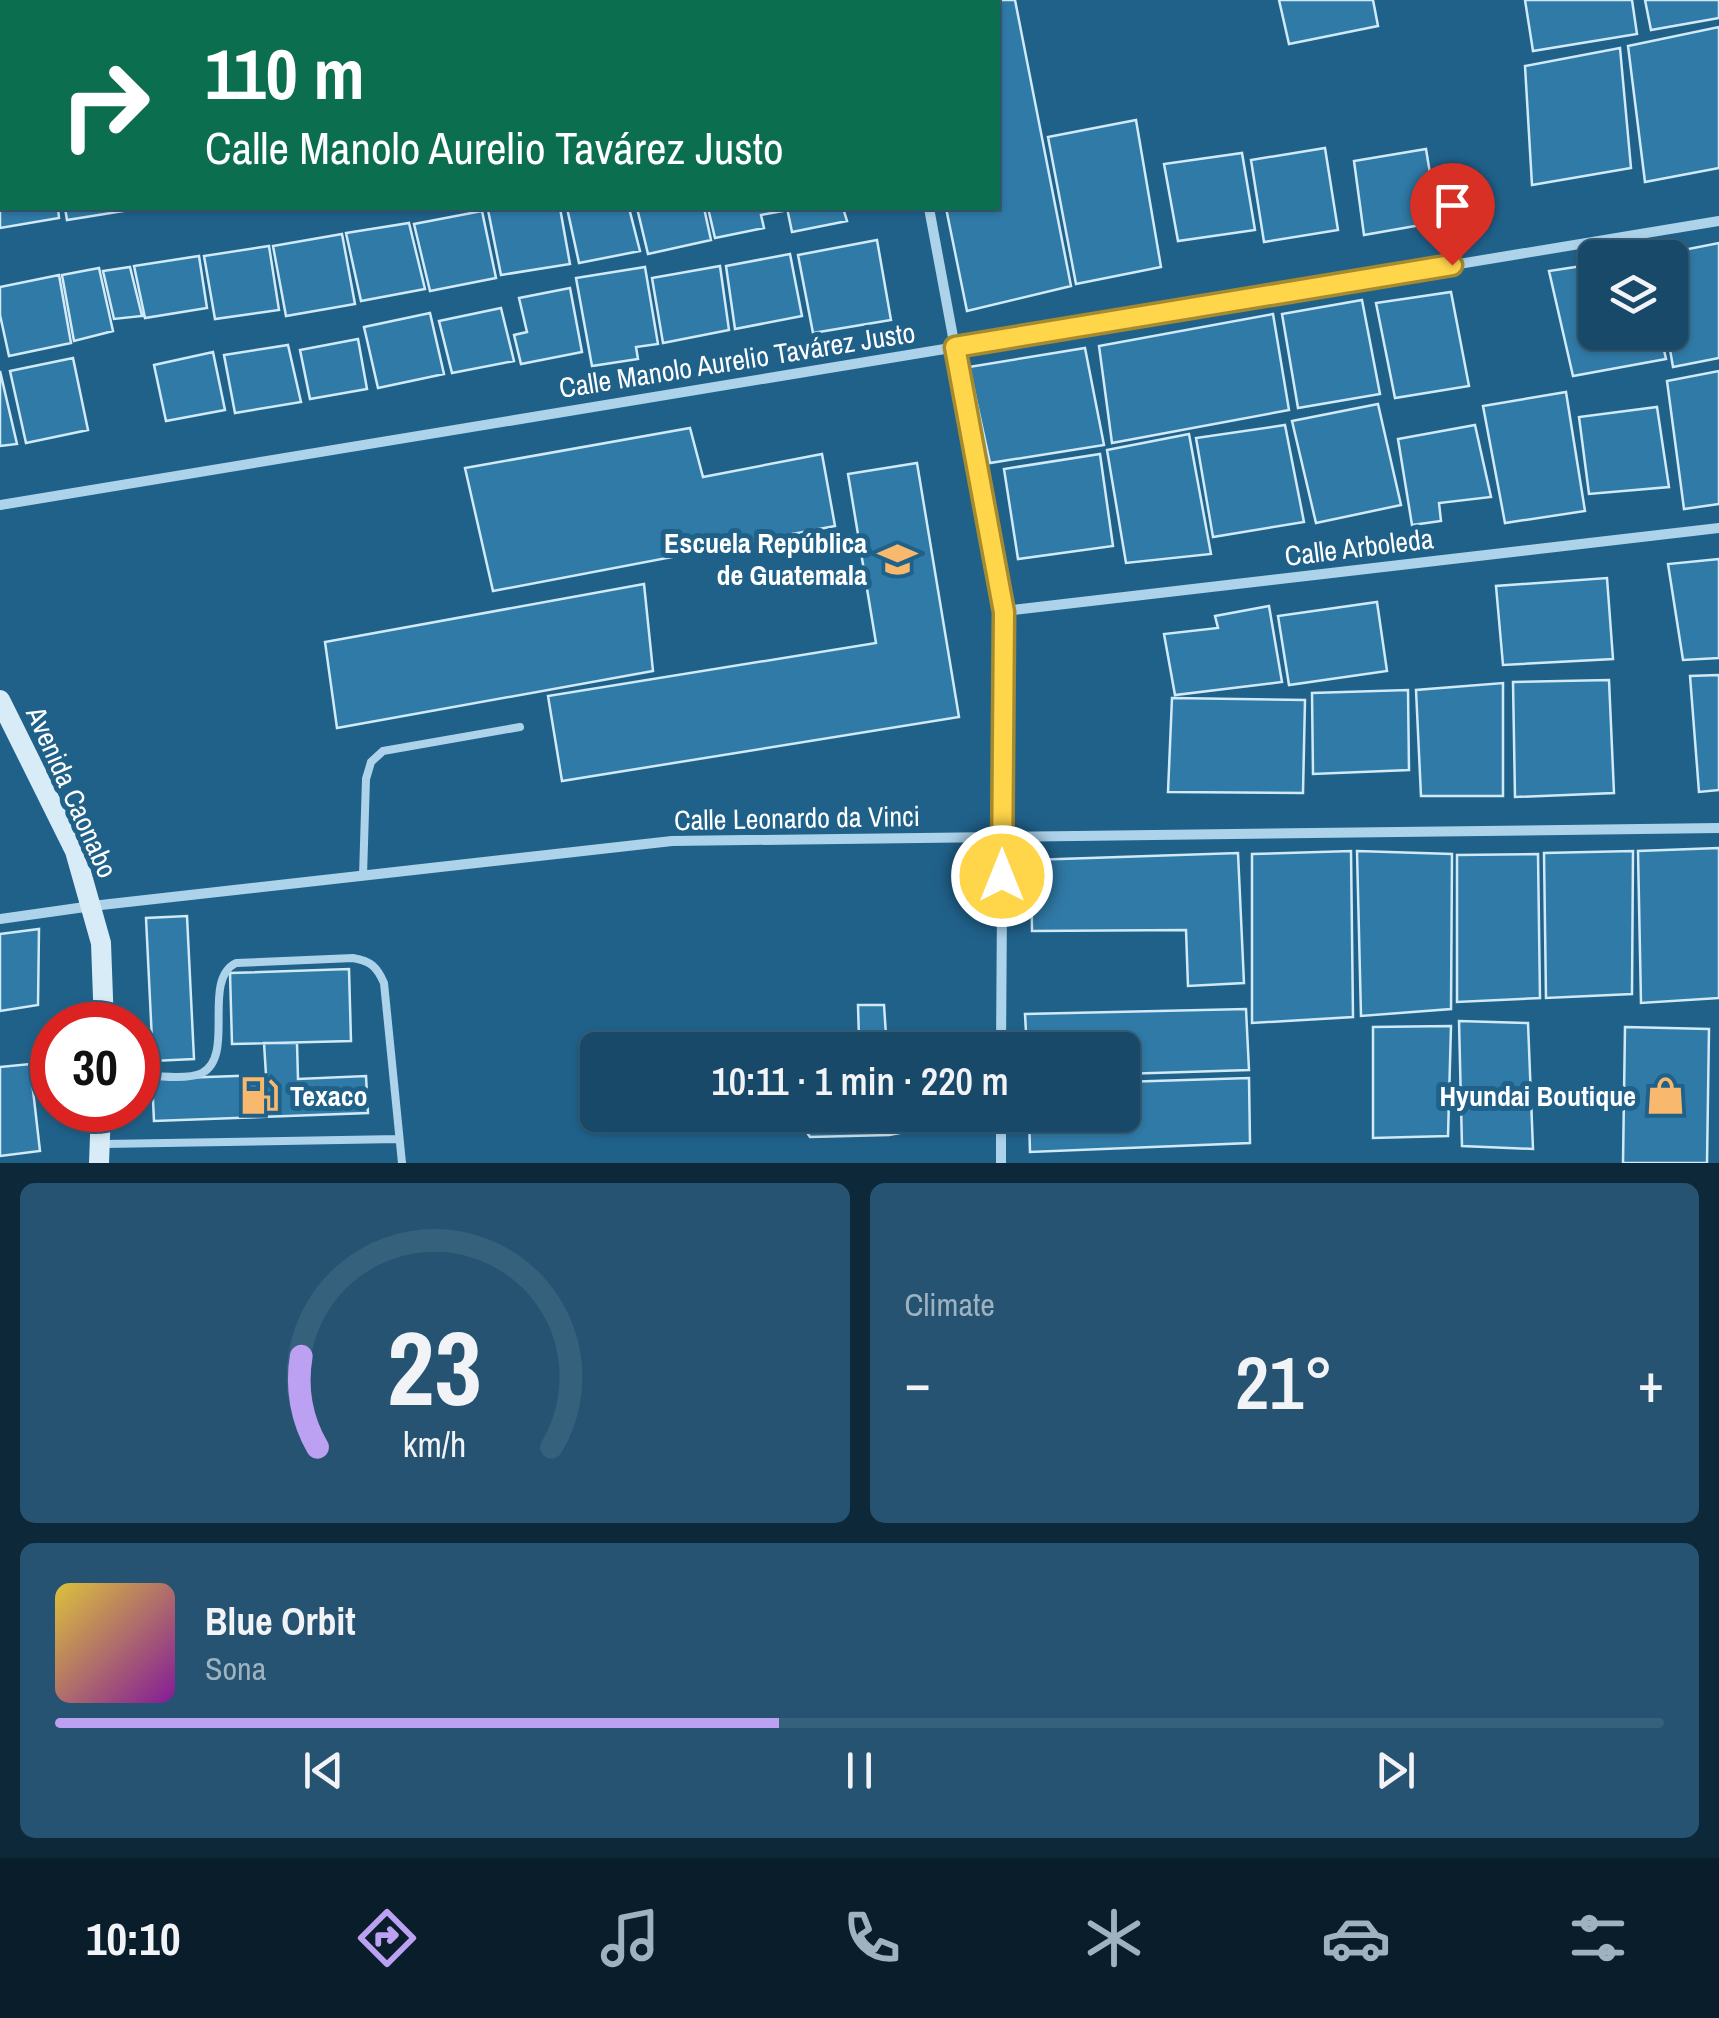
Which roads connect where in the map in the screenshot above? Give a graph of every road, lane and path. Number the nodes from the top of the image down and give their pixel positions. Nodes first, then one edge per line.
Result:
1 (928, 210) edge
2 (1719, 221) edge
3 (955, 347) junction
4 (0, 505) edge
5 (1719, 528) edge
6 (1004, 612) junction
7 (0, 700) edge
8 (520, 727) dead end
9 (1719, 828) edge
10 (1002, 838) junction
11 (363, 876) junction
12 (92, 906) junction
13 (0, 919) edge
14 (103, 1002) edge
15 (1001, 1032) edge
16 (160, 1076) edge
17 (1001, 1132) edge
18 (400, 1140) junction
19 (99, 1154) edge
20 (402, 1163) edge
21 (1001, 1163) edge

1 - 3 street
2 - 3 street, Calle Manolo Aurelio Tavárez Justo
3 - 4 street, Calle Manolo Aurelio Tavárez Justo
3 - 6 street
5 - 6 street, Calle Arboleda
6 - 10 street
7 - 12 street, Avenida Caonabo
8 - 11 lane
9 - 10 street, Calle Leonardo da Vinci
10 - 11 street, Calle Leonardo da Vinci
10 - 15 street
11 - 12 street, Calle Leonardo da Vinci
12 - 13 street, Calle Leonardo da Vinci
12 - 14 street, Avenida Caonabo
16 - 18 lane
17 - 21 street
18 - 19 lane
18 - 20 lane

